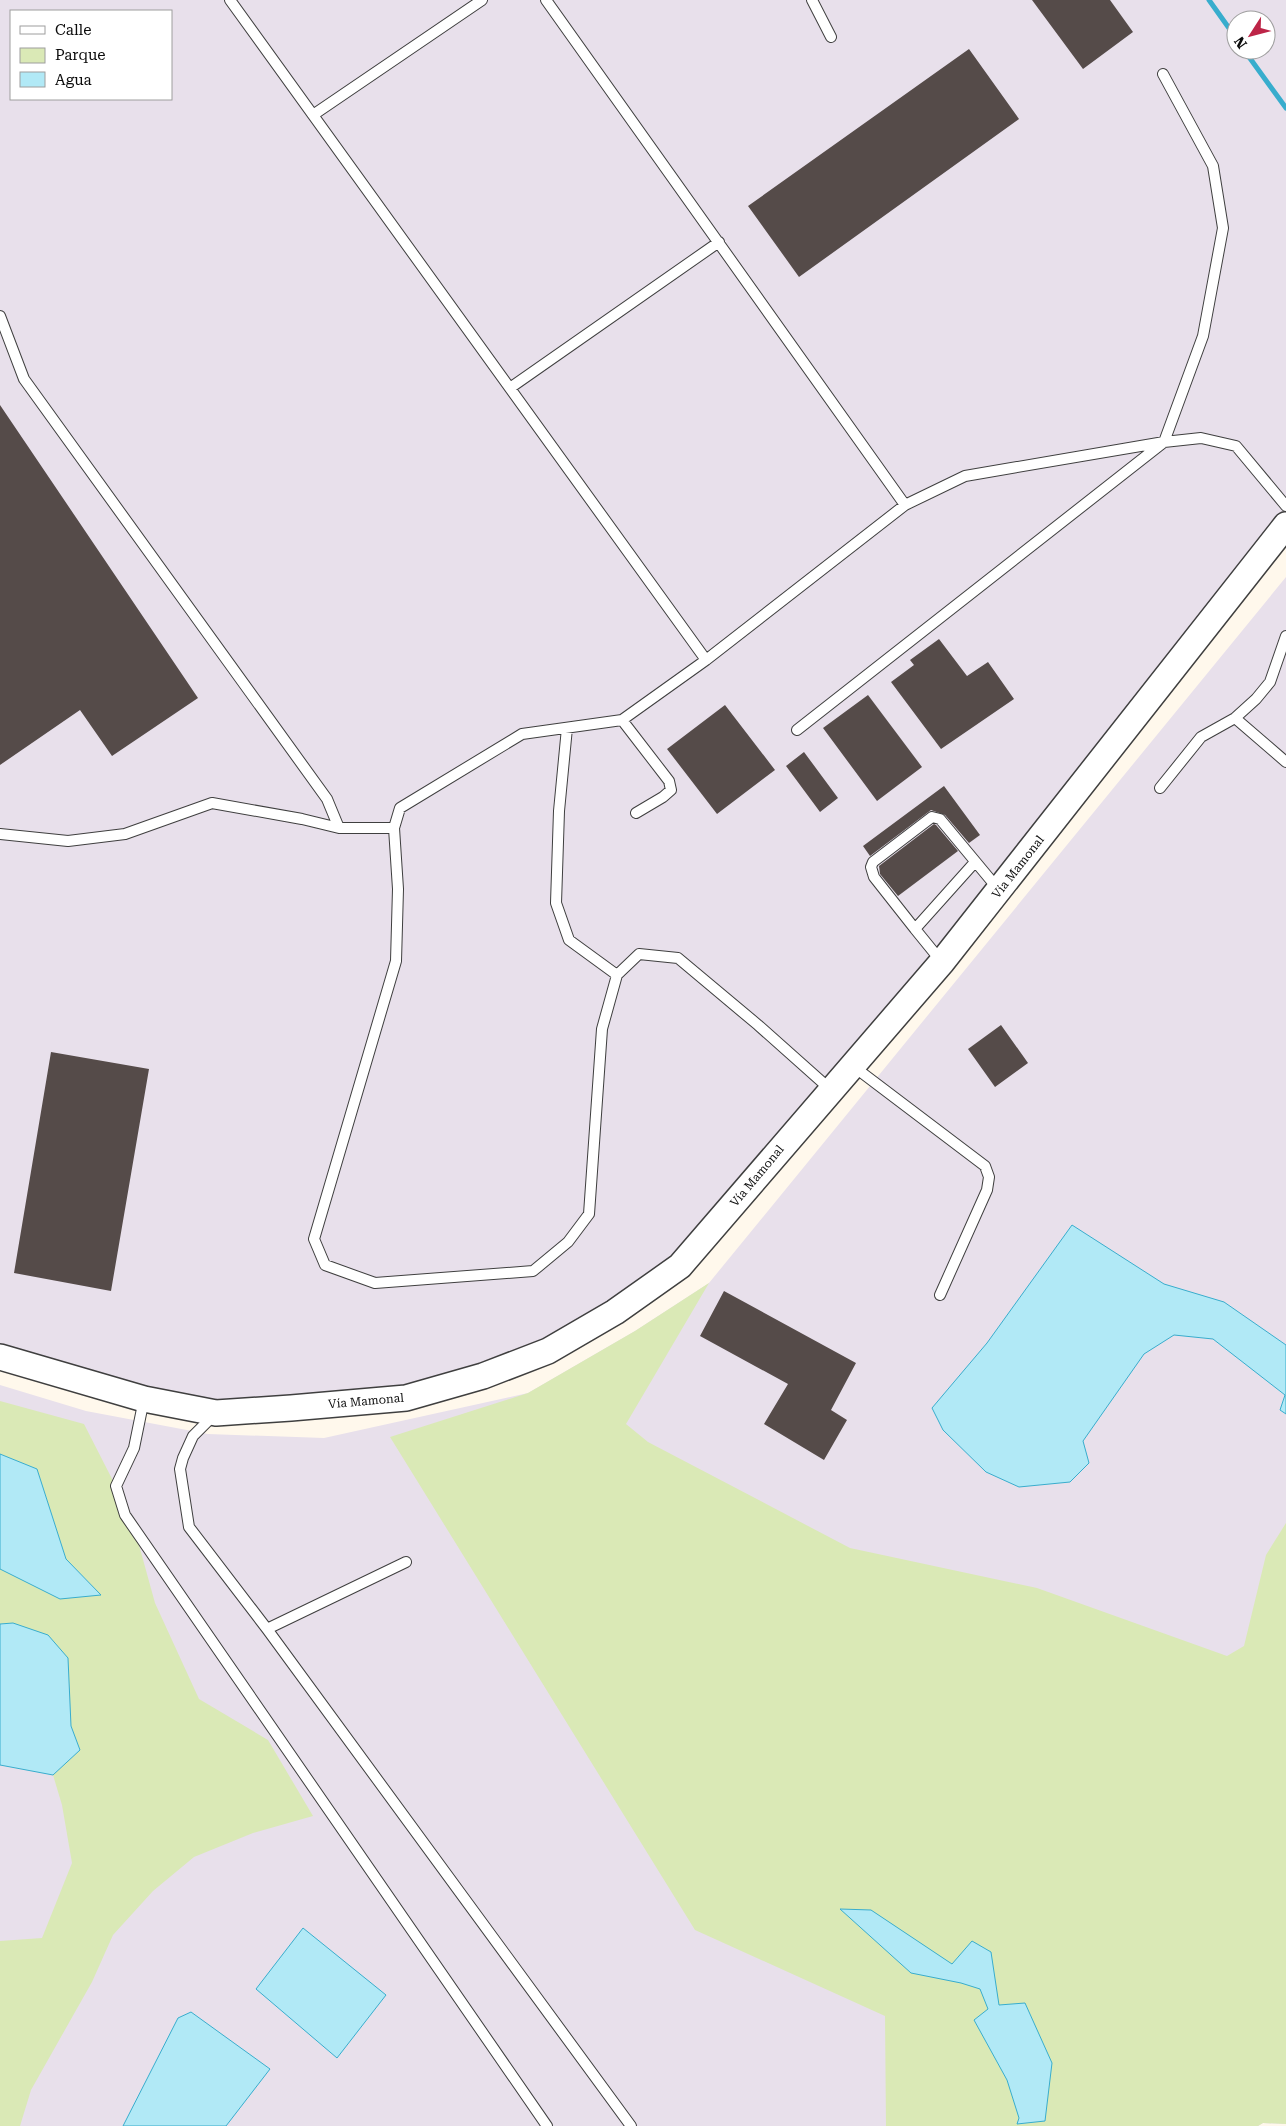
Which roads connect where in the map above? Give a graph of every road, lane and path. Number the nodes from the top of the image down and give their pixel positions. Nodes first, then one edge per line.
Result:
1 (230, 0) edge
2 (482, 0) edge
3 (546, 0) edge
4 (812, 0) edge
5 (831, 37) dead end
6 (1163, 74) dead end
7 (313, 116) junction
8 (719, 242) junction
9 (0, 316) edge
10 (510, 388) junction
11 (1164, 442) junction
12 (905, 505) junction
13 (1286, 506) edge
14 (1286, 525) edge
15 (1286, 636) edge
16 (706, 660) junction
17 (1235, 718) junction
18 (622, 720) junction
19 (567, 728) junction
20 (797, 730) dead end
21 (1286, 762) edge
22 (1160, 788) dead end
23 (636, 813) dead end
24 (339, 828) junction
25 (394, 828) junction
26 (0, 834) edge
27 (975, 862) junction
28 (1000, 890) junction
29 (915, 929) junction
30 (942, 962) junction
31 (617, 975) junction
32 (852, 1065) junction
33 (831, 1090) junction
34 (940, 1295) dead end
35 (0, 1357) edge
36 (144, 1399) junction
37 (216, 1413) junction
38 (406, 1562) dead end
39 (267, 1629) junction
40 (547, 2126) edge
41 (631, 2126) edge

1 - 7 lane
2 - 7 lane
3 - 8 lane
4 - 5 lane
6 - 11 lane
7 - 10 lane
8 - 10 lane
8 - 12 lane
9 - 24 lane
10 - 16 lane
11 - 12 lane
11 - 13 lane
11 - 20 lane
12 - 16 lane
14 - 28 street, Vía Mamonal
15 - 17 lane
16 - 18 lane
17 - 21 lane
17 - 22 lane
18 - 19 lane
18 - 23 lane
19 - 25 lane
19 - 31 lane
24 - 25 lane
24 - 26 lane
25 - 31 lane
27 - 28 lane
27 - 29 lane
27 - 29 lane
28 - 30 street, Vía Mamonal
29 - 30 lane
30 - 32 street, Vía Mamonal
31 - 33 lane
32 - 33 street, Vía Mamonal
32 - 34 lane
33 - 37 street, Vía Mamonal
35 - 36 street, Vía Mamonal
36 - 37 street, Vía Mamonal
36 - 40 lane
37 - 39 lane
38 - 39 lane
39 - 41 lane

